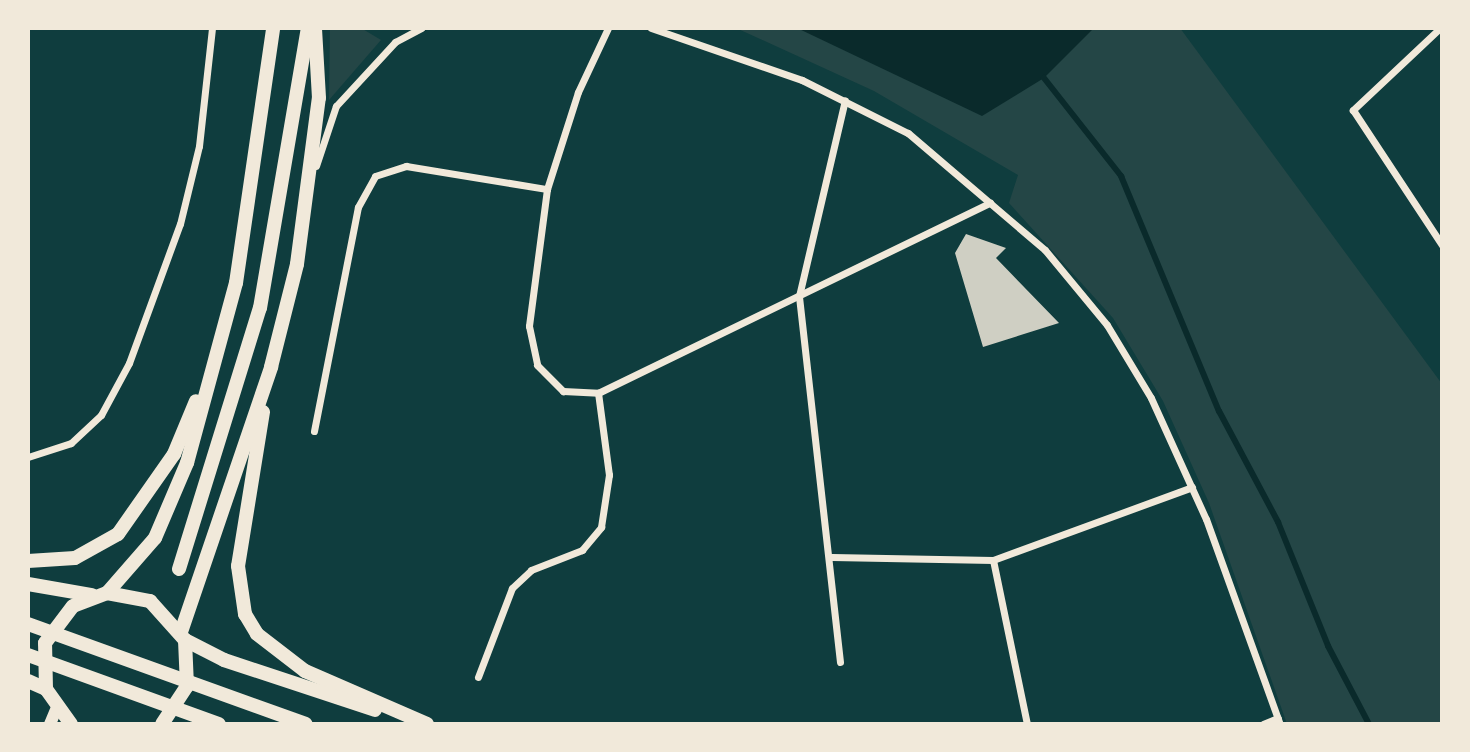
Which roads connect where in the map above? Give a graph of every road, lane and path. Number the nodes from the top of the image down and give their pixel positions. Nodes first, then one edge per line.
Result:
1 (212, 28) edge
2 (272, 28) edge
3 (307, 28) edge
4 (315, 28) edge
5 (421, 28) edge
6 (608, 28) edge
7 (651, 28) edge
8 (1440, 28) edge
9 (845, 100) junction
10 (547, 189) junction
11 (990, 203) junction
12 (304, 211) junction
13 (1442, 245) edge
14 (799, 296) junction
15 (218, 348) junction
16 (271, 367) junction
17 (598, 393) junction
18 (314, 431) dead end
19 (28, 457) edge
20 (1192, 486) junction
21 (832, 557) junction
22 (993, 560) junction
23 (28, 561) edge
24 (179, 569) dead end
25 (28, 584) edge
26 (100, 594) junction
27 (28, 624) edge
28 (183, 636) junction
29 (28, 655) edge
30 (840, 662) dead end
31 (478, 677) dead end
32 (28, 681) edge
33 (46, 689) junction
34 (56, 710) junction
35 (1279, 721) edge
36 (50, 724) edge
37 (71, 724) edge
38 (162, 724) edge
39 (219, 724) edge
40 (306, 724) edge
41 (416, 724) edge
42 (427, 724) edge
43 (1027, 724) edge
44 (1263, 724) edge

1 - 19 street
2 - 15 highway
3 - 24 highway
4 - 12 highway
5 - 12 street
6 - 10 street
7 - 9 street
8 - 13 street
9 - 11 street
9 - 14 street
10 - 17 street
10 - 18 street
11 - 14 street
11 - 20 street
12 - 16 highway
14 - 17 street
14 - 21 street
15 - 23 highway
15 - 26 highway
16 - 28 highway
16 - 42 highway
17 - 31 street
20 - 22 street
20 - 35 street
21 - 22 street
21 - 30 street
22 - 43 street
25 - 26 highway
26 - 28 highway
26 - 33 highway
27 - 40 highway
28 - 38 highway
28 - 41 highway
29 - 39 highway
32 - 33 highway
33 - 34 highway
34 - 36 main road
34 - 37 highway
35 - 44 street

